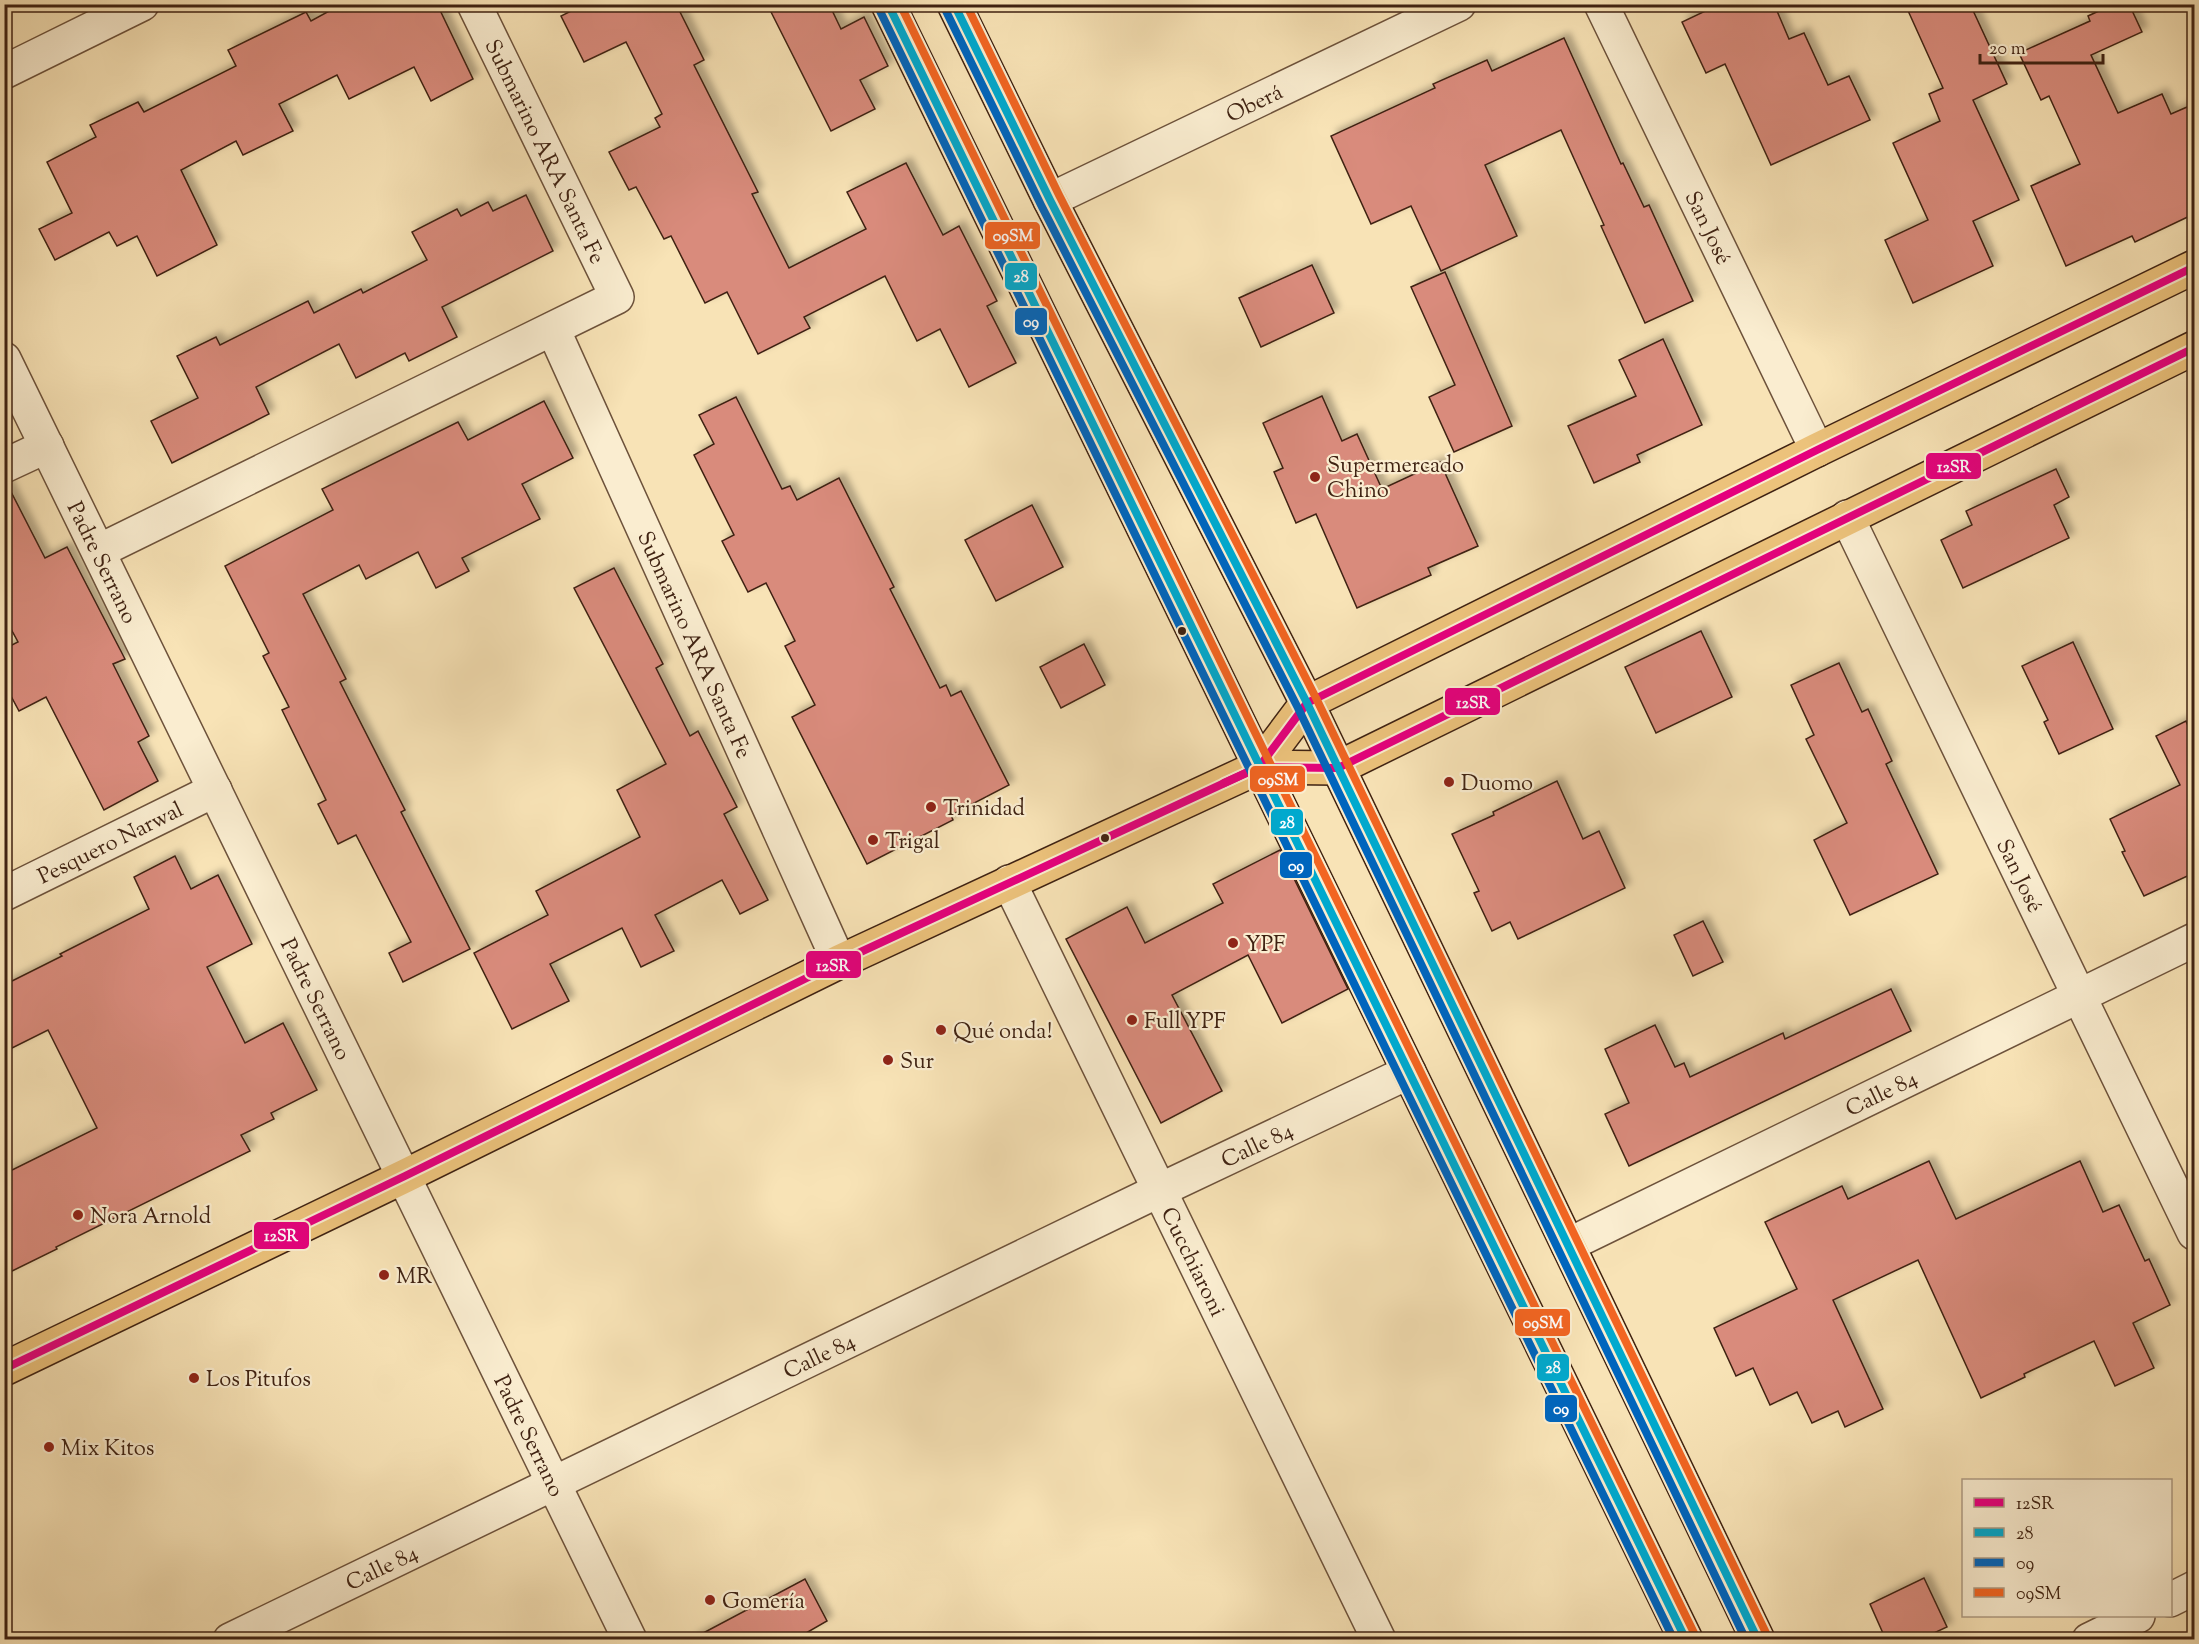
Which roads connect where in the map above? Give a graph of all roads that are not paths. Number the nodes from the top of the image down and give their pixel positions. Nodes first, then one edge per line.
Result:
1 (142, 4) edge
2 (474, 4) edge
3 (888, 4) edge
4 (954, 4) edge
5 (1459, 4) edge
6 (1601, 4) edge
7 (4, 72) edge
8 (1050, 200) junction
9 (2194, 267) edge
10 (552, 329) junction
11 (2194, 348) edge
12 (4, 358) edge
13 (47, 446) junction
14 (1817, 450) junction
15 (4, 466) edge
16 (1847, 517) junction
17 (99, 551) junction
18 (1307, 703) junction
19 (1259, 767) junction
20 (1338, 768) junction
21 (215, 790) junction
22 (1009, 882) junction
23 (4, 894) edge
24 (2194, 940) edge
25 (839, 962) junction
26 (2080, 996) junction
27 (1409, 1072) junction
28 (405, 1176) junction
29 (1160, 1190) junction
30 (2194, 1233) edge
31 (1568, 1245) junction
32 (4, 1369) edge
33 (554, 1483) junction
34 (2194, 1588) edge
35 (2172, 1599) edge
36 (2136, 1617) edge
37 (230, 1640) edge
38 (630, 1640) edge
39 (1379, 1640) edge
40 (1686, 1640) edge
41 (1758, 1640) edge
42 (2089, 1640) edge

1 - 7 street
2 - 10 street, Submarino ARA Santa Fe
3 - 19 main road
4 - 8 main road
5 - 8 street, Oberá
6 - 14 street, San José
8 - 18 main road
9 - 14 main road
10 - 17 street
10 - 25 street, Submarino ARA Santa Fe
11 - 16 main road
12 - 13 street, Padre Serrano
13 - 15 street
13 - 17 street, Padre Serrano
14 - 18 main road
16 - 20 main road
16 - 26 street, San José
17 - 21 street, Padre Serrano
18 - 19 main road
18 - 20 main road
19 - 20 main road
19 - 22 main road
19 - 27 main road
20 - 31 main road
21 - 23 street, Pesquero Narwal
21 - 28 street, Padre Serrano
22 - 25 main road
22 - 29 street, Cucchiaroni
24 - 26 street, Calle 84
25 - 28 main road
26 - 30 street, San José
26 - 31 street, Calle 84
27 - 29 street, Calle 84
27 - 40 main road
28 - 32 main road
28 - 33 street, Padre Serrano
29 - 33 street, Calle 84
29 - 39 street, Cucchiaroni
31 - 41 main road
33 - 37 street, Calle 84
33 - 38 street, Padre Serrano
34 - 35 street
36 - 42 street

